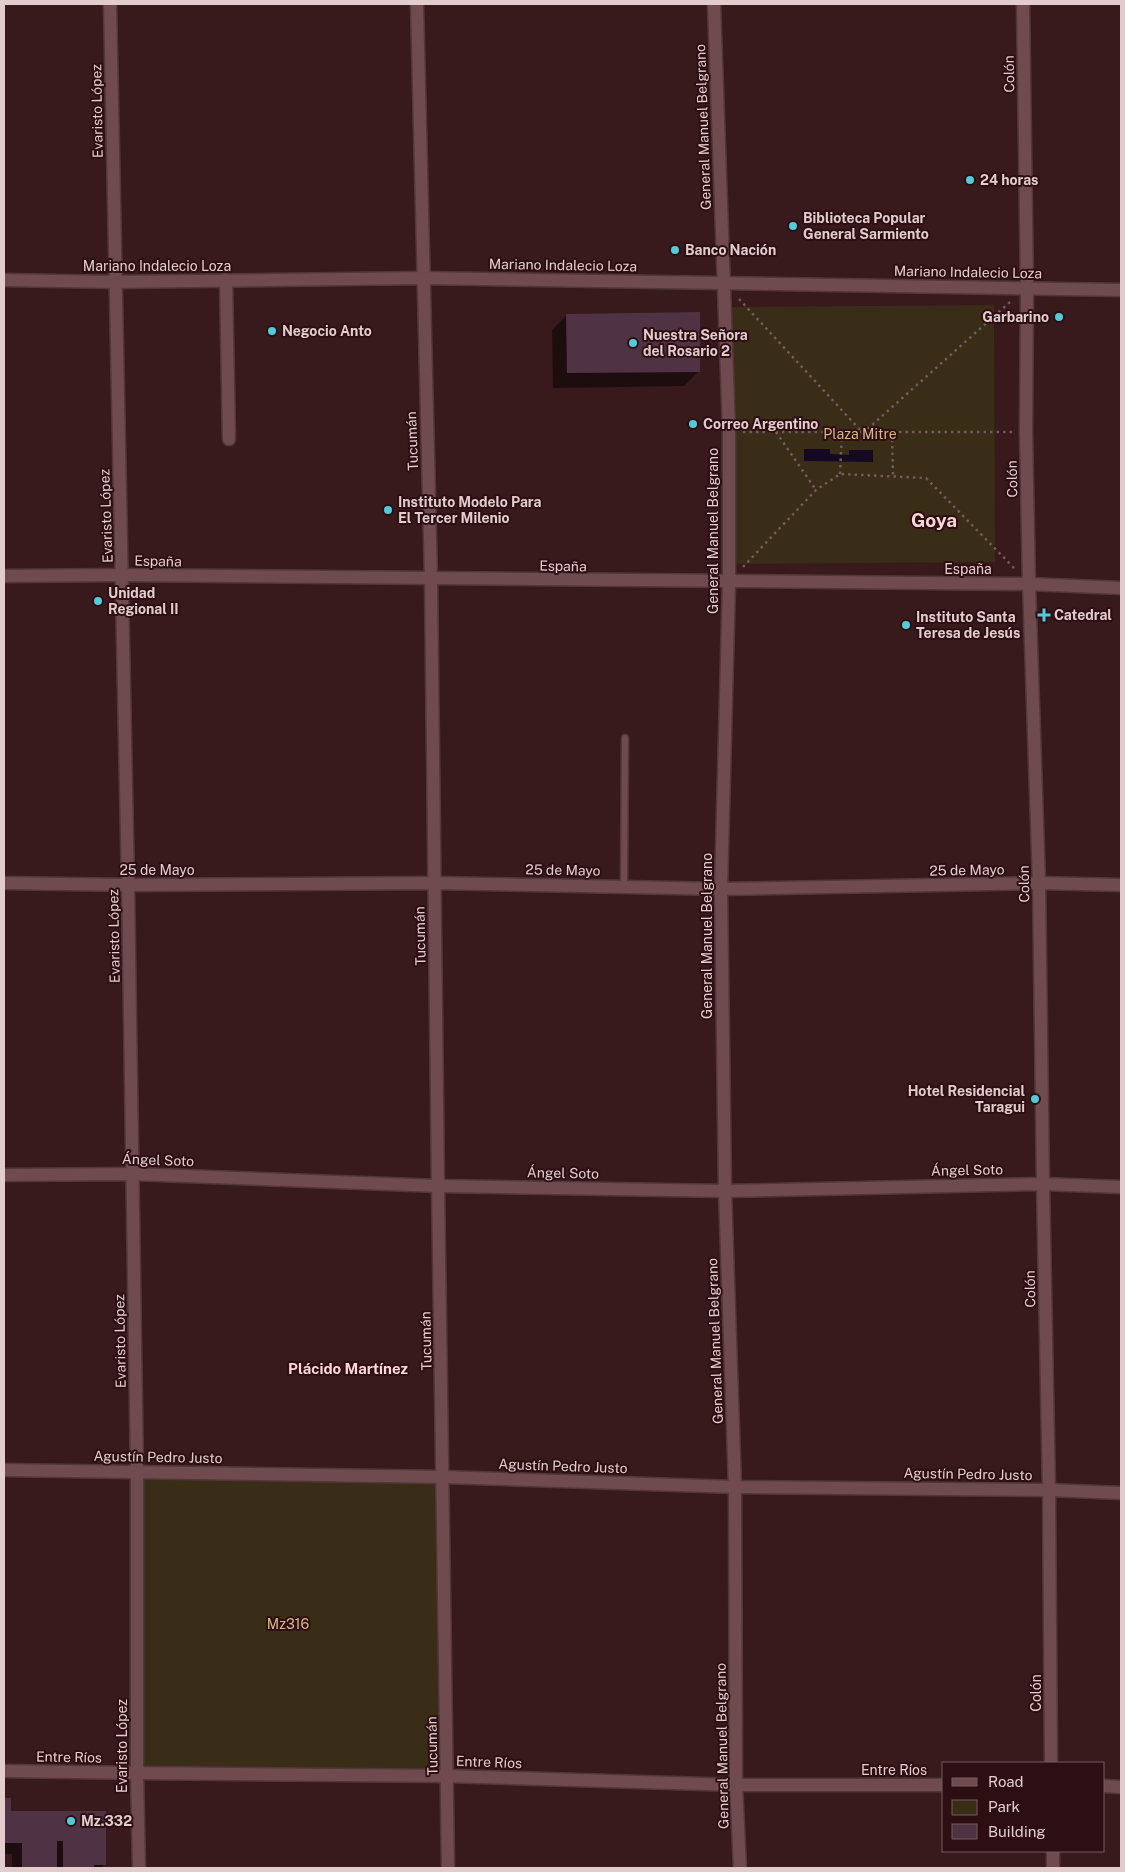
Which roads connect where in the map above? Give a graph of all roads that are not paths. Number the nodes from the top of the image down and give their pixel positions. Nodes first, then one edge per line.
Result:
1 (110, 4) edge
2 (417, 4) edge
3 (714, 4) edge
4 (1023, 4) edge
5 (423, 278) junction
6 (4, 280) edge
7 (226, 280) junction
8 (115, 282) junction
9 (724, 283) junction
10 (1026, 288) junction
11 (1121, 290) edge
12 (229, 439) dead end
13 (123, 575) junction
14 (4, 576) edge
15 (431, 579) junction
16 (729, 582) junction
17 (1029, 584) junction
18 (1121, 588) edge
19 (625, 738) dead end
20 (4, 883) edge
21 (434, 883) junction
22 (1039, 883) junction
23 (1121, 885) edge
24 (128, 886) junction
25 (624, 887) junction
26 (721, 889) junction
27 (132, 1174) junction
28 (4, 1175) edge
29 (1043, 1184) junction
30 (438, 1186) junction
31 (1121, 1187) edge
32 (725, 1191) junction
33 (4, 1470) edge
34 (137, 1472) junction
35 (443, 1477) junction
36 (735, 1487) junction
37 (1049, 1490) junction
38 (1121, 1493) edge
39 (1051, 1762) edge
40 (4, 1771) edge
41 (137, 1773) junction
42 (448, 1776) junction
43 (736, 1785) junction
44 (942, 1785) edge
45 (1105, 1786) edge
46 (1121, 1787) edge
47 (1053, 1852) edge
48 (139, 1868) edge
49 (448, 1868) edge
50 (740, 1868) edge
51 (1053, 1868) edge

1 - 8 street, Evaristo López
2 - 5 street, Tucumán
3 - 9 street, General Manuel Belgrano
4 - 10 street, Colón
5 - 7 street, Mariano Indalecio Loza
5 - 9 street, Mariano Indalecio Loza
5 - 15 street, Tucumán
6 - 8 street, Mariano Indalecio Loza
7 - 8 street, Mariano Indalecio Loza
7 - 12 street
8 - 13 street, Evaristo López
9 - 10 street, Mariano Indalecio Loza
9 - 16 street, General Manuel Belgrano
10 - 11 street, Mariano Indalecio Loza
10 - 17 street, Colón
13 - 14 street, España
13 - 15 street, España
13 - 24 street, Evaristo López
15 - 16 street, España
15 - 21 street, Tucumán
16 - 17 street, España
16 - 26 street, General Manuel Belgrano
17 - 18 street, España
17 - 22 street, Colón
19 - 25 lane
20 - 24 street, 25 de Mayo
21 - 24 street, 25 de Mayo
21 - 25 street, 25 de Mayo
21 - 30 street, Tucumán
22 - 23 street, 25 de Mayo
22 - 26 street, 25 de Mayo
22 - 29 street, Colón
24 - 27 street, Evaristo López
25 - 26 street, 25 de Mayo
26 - 32 street, General Manuel Belgrano
27 - 28 street, Ángel Soto
27 - 30 street, Ángel Soto
27 - 34 street, Evaristo López
29 - 31 street, Ángel Soto
29 - 32 street, Ángel Soto
29 - 37 street, Colón
30 - 32 street, Ángel Soto
30 - 35 street, Tucumán
32 - 36 street, General Manuel Belgrano
33 - 34 street, Agustín Pedro Justo
34 - 35 street, Agustín Pedro Justo
34 - 41 street, Evaristo López
35 - 36 street, Agustín Pedro Justo
35 - 42 street, Tucumán
36 - 37 street, Agustín Pedro Justo
36 - 43 street, General Manuel Belgrano
37 - 38 street, Agustín Pedro Justo
37 - 39 street, Colón
40 - 41 street, Entre Ríos
41 - 42 street, Entre Ríos
41 - 48 street, Evaristo López
42 - 43 street, Entre Ríos
42 - 49 street, Tucumán
43 - 44 street, Entre Ríos
43 - 50 street, General Manuel Belgrano
45 - 46 street
47 - 51 street

